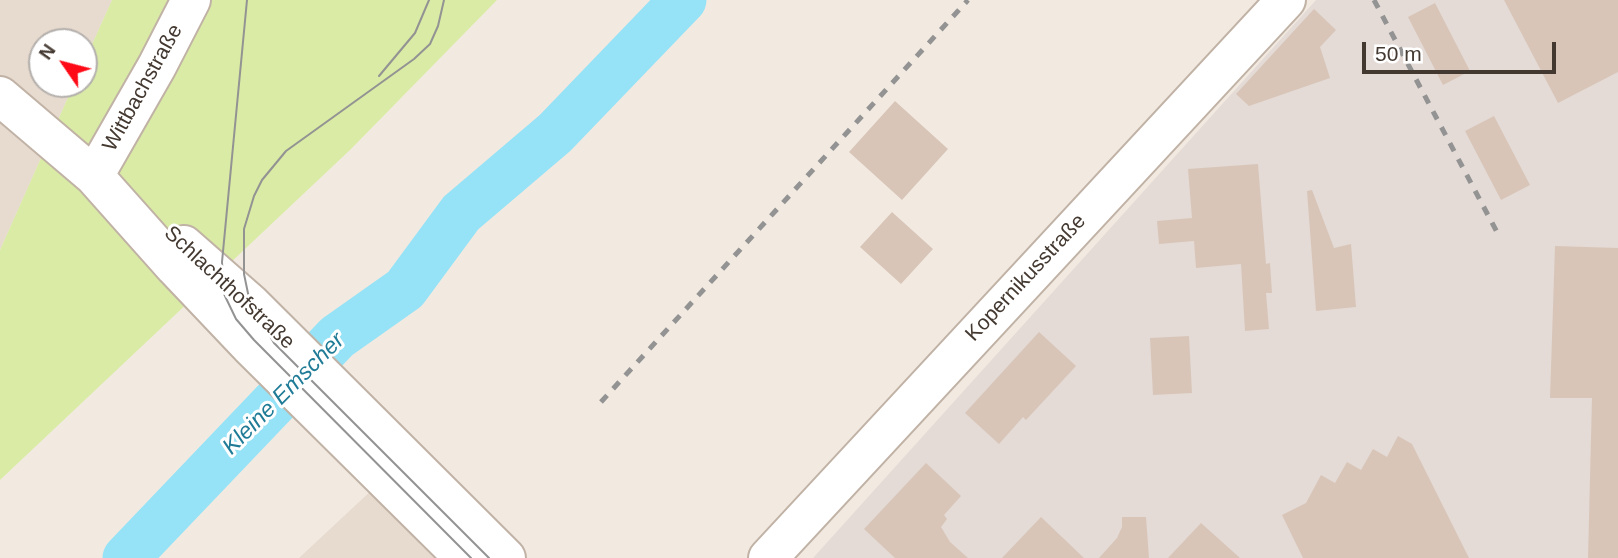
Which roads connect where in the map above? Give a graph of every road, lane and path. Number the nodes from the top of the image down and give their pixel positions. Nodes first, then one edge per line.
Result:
1 (191, 0) edge
2 (1286, 0) edge
3 (0, 96) edge
4 (94, 176) junction
5 (349, 423) junction
6 (464, 558) edge
7 (506, 558) edge
8 (768, 558) edge

1 - 4 street, Wittbachstraße
2 - 8 street, Kopernikusstraße
3 - 4 street, Schlachthofstraße
4 - 5 street, Schlachthofstraße
5 - 6 street, Schlachthofstraße
5 - 7 street, Schlachthofstraße

